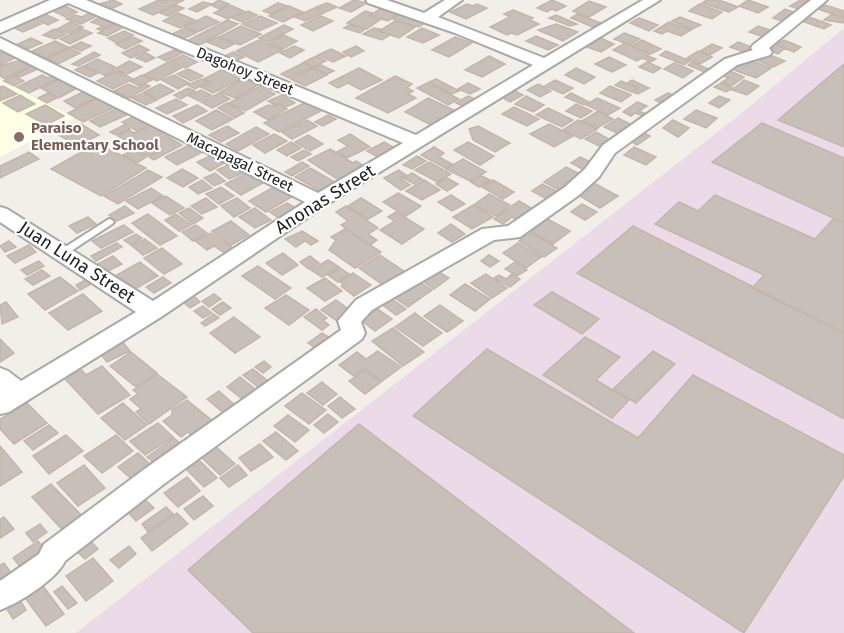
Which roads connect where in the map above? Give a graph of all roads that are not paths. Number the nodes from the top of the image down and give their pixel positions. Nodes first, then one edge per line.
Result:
1 (62, 0) edge
2 (73, 0) edge
3 (373, 0) edge
4 (454, 0) edge
5 (820, 0) edge
6 (648, 1) edge
7 (426, 18) junction
8 (0, 28) edge
9 (0, 43) edge
10 (544, 64) junction
11 (417, 142) junction
12 (319, 201) junction
13 (0, 213) edge
14 (109, 222) dead end
15 (62, 253) junction
16 (153, 312) junction
17 (0, 377) edge
18 (9, 399) edge
19 (0, 597) edge

1 - 8 street
2 - 11 street, Dagohoy Street
3 - 7 street
4 - 7 street
5 - 19 street
6 - 10 street, Anonas Street
7 - 10 street
9 - 12 street, Macapagal Street
10 - 11 street, Anonas Street
11 - 12 street, Anonas Street
12 - 16 street, Anonas Street
13 - 15 street, Juan Luna Street
14 - 15 lane
15 - 16 street, Juan Luna Street
16 - 18 street, Anonas Street
17 - 18 street

